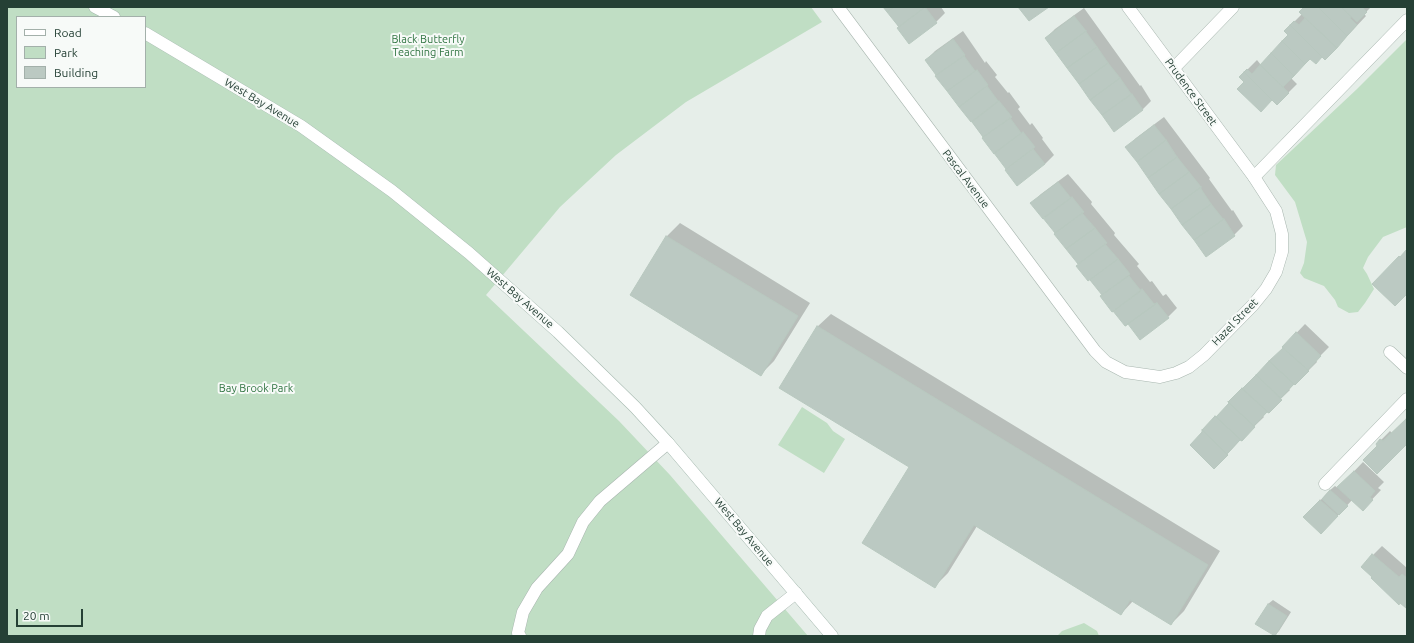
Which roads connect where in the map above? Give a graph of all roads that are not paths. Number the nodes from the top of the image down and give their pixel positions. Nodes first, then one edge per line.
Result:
1 (95, 7) edge
2 (838, 7) edge
3 (1128, 7) edge
4 (1232, 7) edge
5 (112, 16) edge
6 (1407, 20) edge
7 (146, 34) edge
8 (1174, 68) junction
9 (1254, 177) junction
10 (1095, 351) joint
11 (1390, 352) dead end
12 (1407, 368) edge
13 (1407, 400) edge
14 (668, 443) junction
15 (1325, 484) dead end
16 (796, 593) junction
17 (520, 636) edge
18 (759, 636) edge
19 (832, 636) edge

1 - 5 street
2 - 10 street, Pascal Avenue
3 - 8 street, Prudence Street
4 - 8 street
6 - 9 street
7 - 14 street, West Bay Avenue
8 - 9 street, Prudence Street
9 - 10 street, Hazel Street
11 - 12 street
13 - 15 street
14 - 16 street, West Bay Avenue
14 - 17 street
16 - 18 street
16 - 19 street, West Bay Avenue

